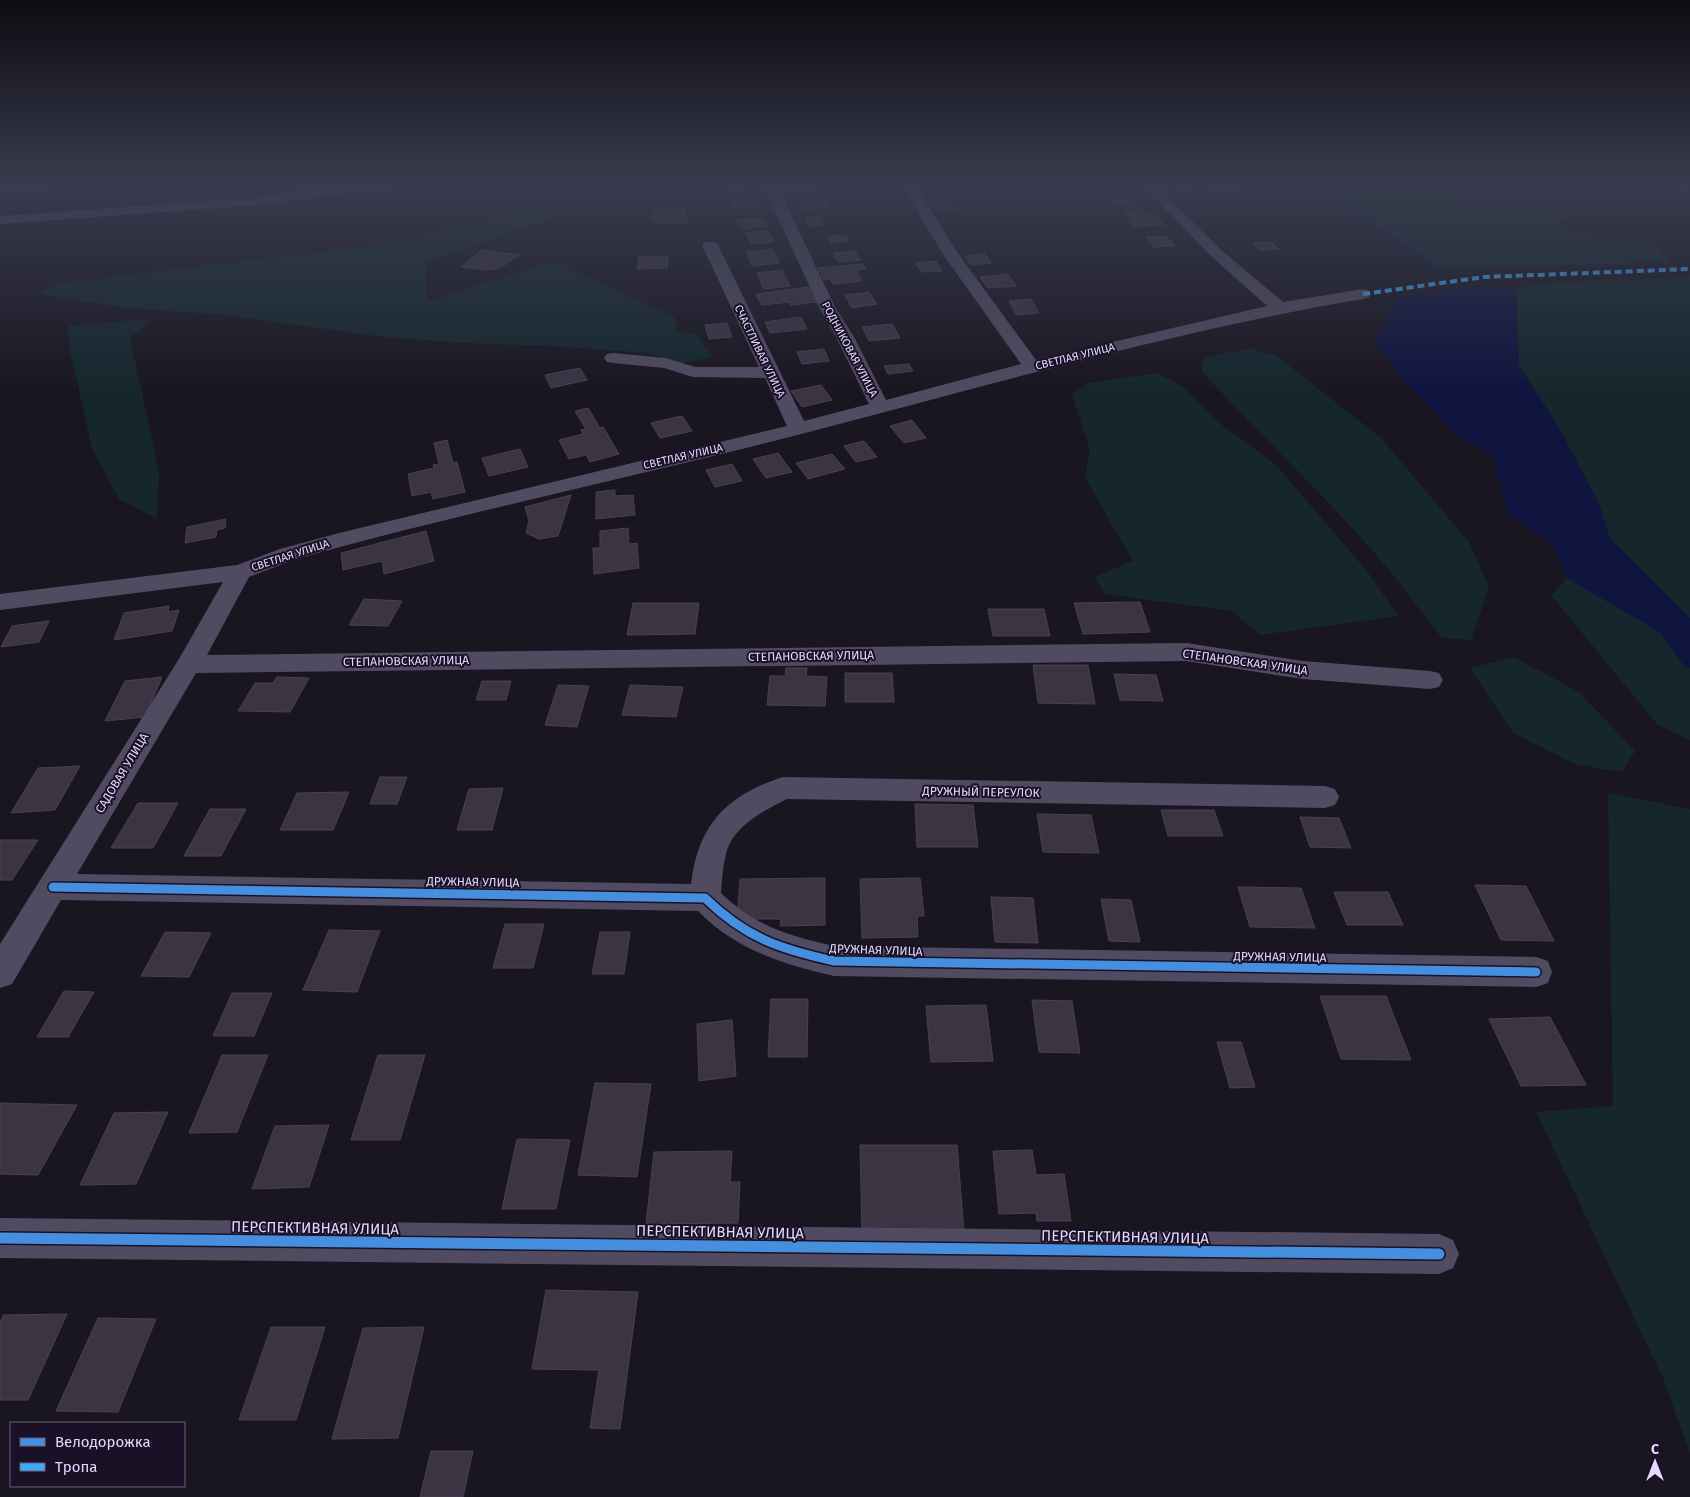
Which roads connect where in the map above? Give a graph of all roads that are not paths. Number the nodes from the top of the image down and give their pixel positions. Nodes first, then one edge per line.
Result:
1 (714, 253) edge
2 (802, 253) edge
3 (951, 253) edge
4 (1216, 253) edge
5 (1363, 294) dead end
6 (1280, 308) junction
7 (613, 358) dead end
8 (1032, 367) junction
9 (770, 373) junction
10 (880, 408) junction
11 (798, 429) junction
12 (240, 572) junction
13 (0, 602) edge
14 (189, 664) junction
15 (1430, 680) dead end
16 (1325, 797) dead end
17 (52, 887) junction
18 (705, 898) junction
19 (2, 966) edge
20 (1536, 972) dead end
21 (0, 1238) edge
22 (1439, 1254) dead end

1 - 9 street, СЧАСТЛИВАЯ УЛИЦА
2 - 10 street, РОДНИКОВАЯ УЛИЦА
3 - 8 street
4 - 6 street
5 - 6 street, СВЕТЛАЯ УЛИЦА
6 - 8 street, СВЕТЛАЯ УЛИЦА
7 - 9 street
8 - 10 street, СВЕТЛАЯ УЛИЦА
9 - 11 street, СЧАСТЛИВАЯ УЛИЦА
10 - 11 street, СВЕТЛАЯ УЛИЦА
11 - 12 street, СВЕТЛАЯ УЛИЦА
12 - 13 street, СВЕТЛАЯ УЛИЦА
12 - 14 street, САДОВАЯ УЛИЦА
14 - 15 street, СТЕПАНОВСКАЯ УЛИЦА
14 - 17 street, САДОВАЯ УЛИЦА
16 - 18 street, ДРУЖНЫЙ ПЕРЕУЛОК
17 - 18 street, ДРУЖНАЯ УЛИЦА
17 - 19 street, САДОВАЯ УЛИЦА
18 - 20 street, ДРУЖНАЯ УЛИЦА
21 - 22 street, ПЕРСПЕКТИВНАЯ УЛИЦА

